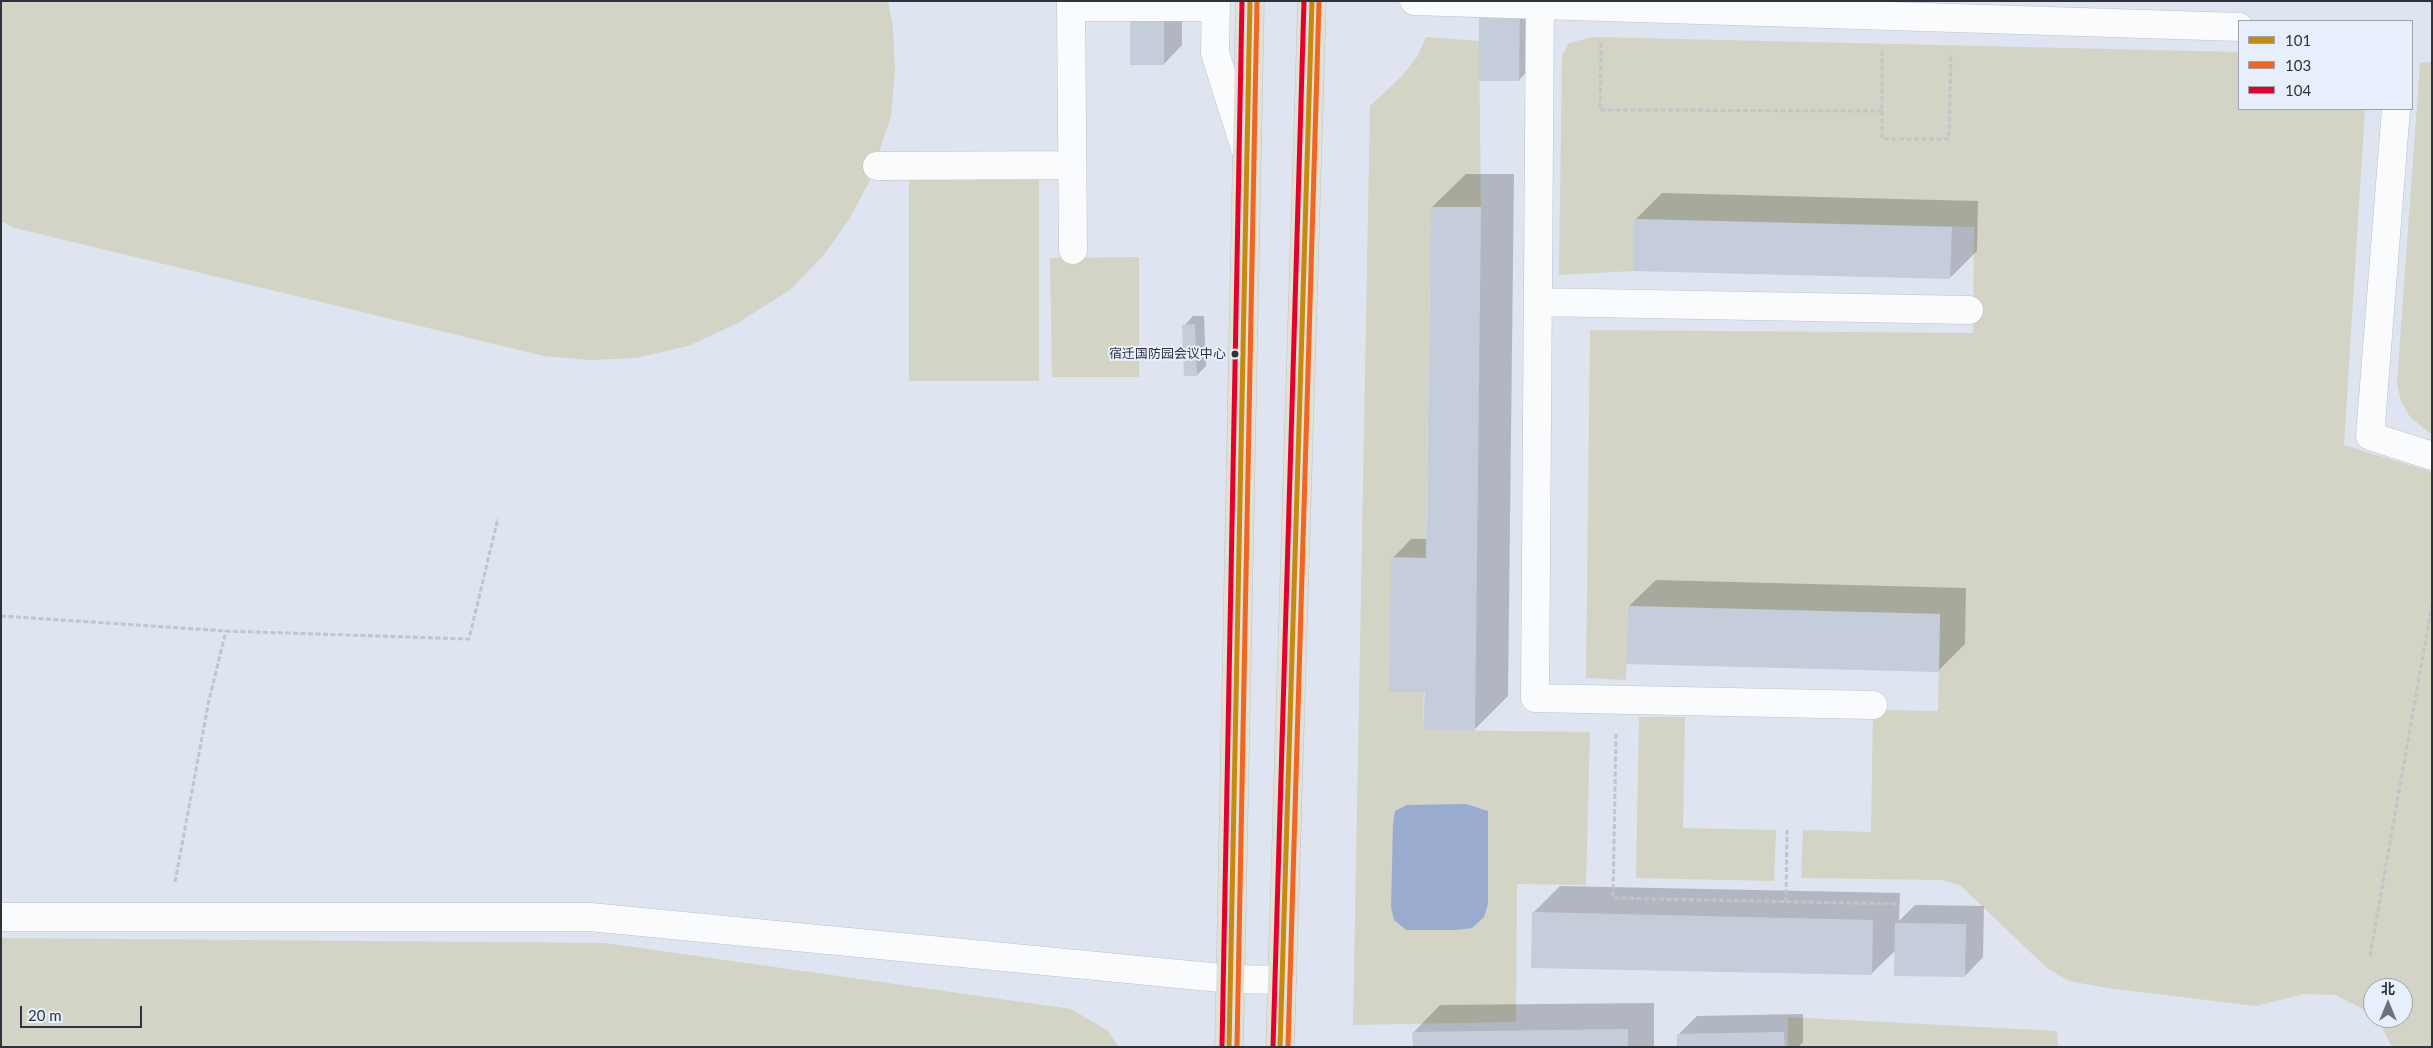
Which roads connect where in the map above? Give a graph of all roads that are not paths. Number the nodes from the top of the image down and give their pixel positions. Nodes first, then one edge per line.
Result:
1 (1250, 1) edge
2 (1312, 1) edge
3 (1414, 1) edge
4 (1540, 3) edge
5 (1071, 4) edge
6 (1216, 4) edge
7 (1916, 9) edge
8 (2170, 13) edge
9 (2238, 27) edge
10 (2396, 110) edge
11 (1247, 153) junction
12 (1072, 165) junction
13 (876, 166) dead end
14 (1073, 250) dead end
15 (1538, 302) junction
16 (1969, 310) dead end
17 (2432, 456) edge
18 (1873, 705) dead end
19 (1, 917) edge
20 (1231, 979) junction
21 (1282, 980) junction
22 (1229, 1047) edge
23 (1280, 1047) edge

1 - 11 main road
2 - 21 main road
3 - 4 street
4 - 7 street
4 - 15 street
5 - 6 street
5 - 12 street
6 - 11 street
7 - 8 street
8 - 9 street
10 - 17 street
11 - 20 main road
12 - 13 street
12 - 14 street
15 - 16 street
15 - 18 street
19 - 20 street
20 - 21 street
20 - 22 main road
21 - 23 main road

